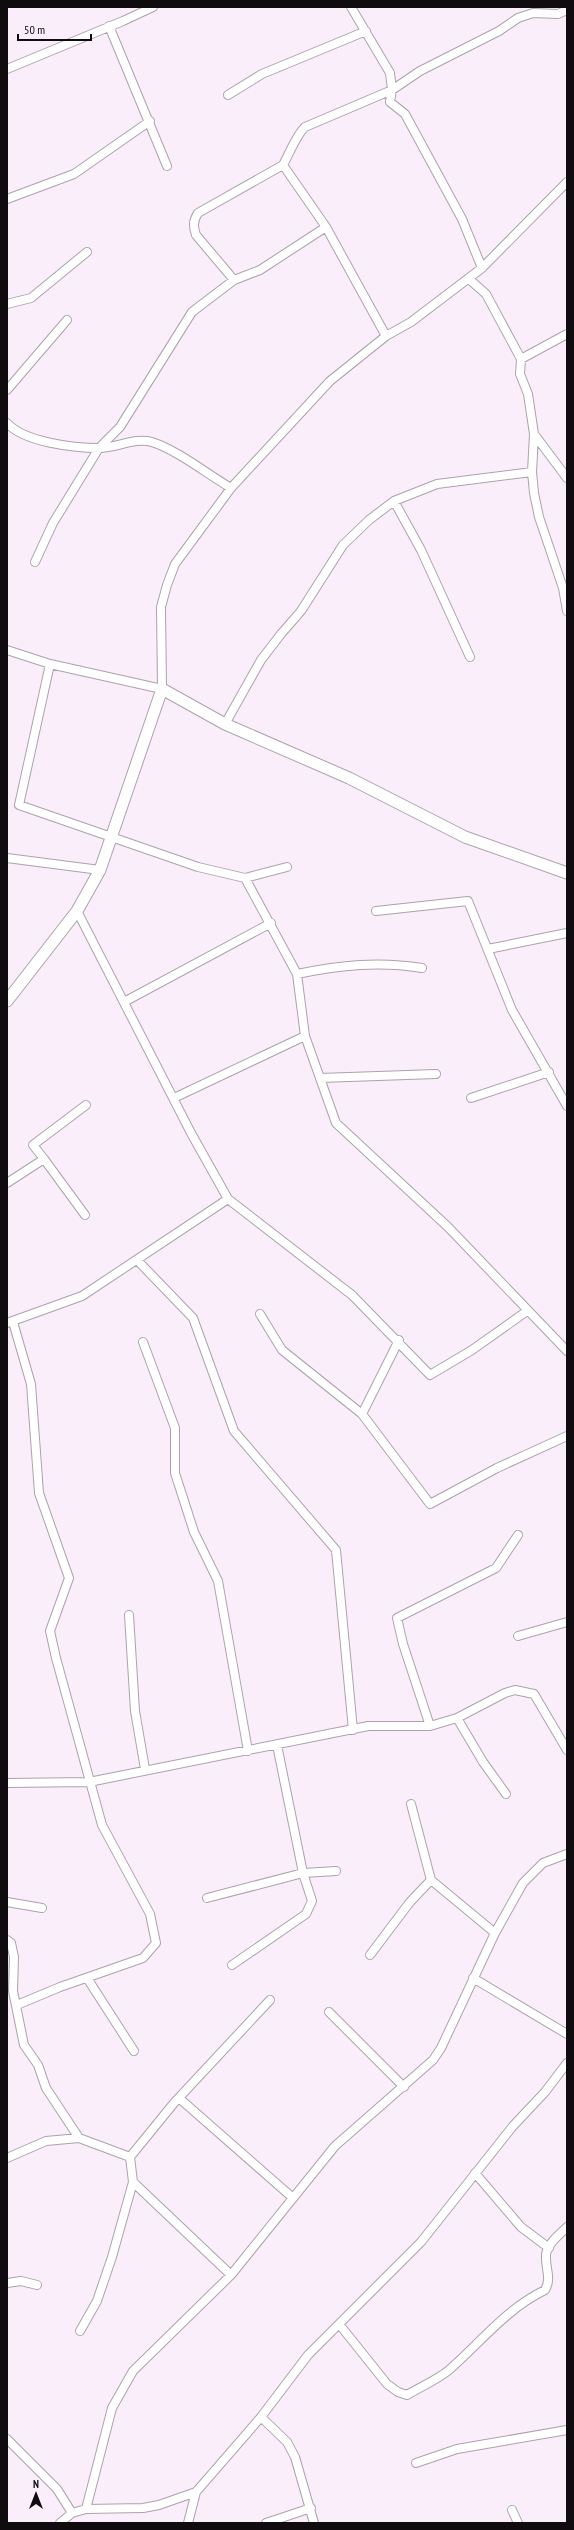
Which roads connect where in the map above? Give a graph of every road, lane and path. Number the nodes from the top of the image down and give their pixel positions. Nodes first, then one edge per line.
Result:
1 (153, 7) edge
2 (351, 7) edge
3 (560, 10) edge
4 (567, 10) edge
5 (109, 26) junction
6 (366, 31) junction
7 (7, 69) edge
8 (392, 90) junction
9 (228, 95) dead end
10 (150, 121) junction
11 (283, 165) junction
12 (167, 166) dead end
13 (567, 182) edge
14 (7, 199) edge
15 (326, 227) junction
16 (87, 252) dead end
17 (482, 268) junction
18 (469, 279) junction
19 (234, 280) junction
20 (7, 304) edge
21 (67, 320) dead end
22 (567, 334) edge
23 (386, 336) junction
24 (521, 359) junction
25 (7, 390) edge
26 (7, 423) edge
27 (11, 433) edge
28 (534, 434) junction
29 (99, 448) junction
30 (532, 472) junction
31 (567, 478) edge
32 (232, 488) junction
33 (394, 501) junction
34 (35, 562) dead end
35 (567, 611) edge
36 (7, 650) edge
37 (470, 657) dead end
38 (50, 664) junction
39 (162, 689) junction
40 (225, 724) junction
41 (112, 838) junction
42 (7, 858) edge
43 (288, 867) dead end
44 (100, 870) junction
45 (567, 872) edge
46 (245, 878) junction
47 (77, 911) junction
48 (376, 911) dead end
49 (271, 923) junction
50 (567, 933) edge
51 (488, 949) junction
52 (422, 968) dead end
53 (297, 974) junction
54 (7, 1001) edge
55 (124, 1002) junction
56 (305, 1036) junction
57 (549, 1072) junction
58 (436, 1074) dead end
59 (320, 1078) junction
60 (174, 1098) junction
61 (471, 1098) dead end
62 (86, 1105) dead end
63 (567, 1106) edge
64 (44, 1159) junction
65 (7, 1183) edge
66 (228, 1199) junction
67 (85, 1215) dead end
68 (138, 1261) junction
69 (527, 1311) junction
70 (260, 1314) dead end
71 (10, 1322) edge
72 (399, 1340) junction
73 (143, 1342) dead end
74 (567, 1351) edge
75 (362, 1414) junction
76 (567, 1436) edge
77 (518, 1534) dead end
78 (129, 1615) dead end
79 (567, 1622) edge
80 (518, 1636) dead end
81 (457, 1718) junction
82 (430, 1726) junction
83 (353, 1730) junction
84 (277, 1745) junction
85 (567, 1750) edge
86 (248, 1751) junction
87 (145, 1769) junction
88 (89, 1782) junction
89 (7, 1783) edge
90 (506, 1794) dead end
91 (411, 1804) dead end
92 (567, 1854) edge
93 (336, 1871) dead end
94 (303, 1873) junction
95 (431, 1880) junction
96 (207, 1898) dead end
97 (7, 1902) edge
98 (42, 1908) dead end
99 (495, 1933) junction
100 (7, 1940) edge
101 (370, 1955) dead end
102 (232, 1965) dead end
103 (87, 1978) junction
104 (473, 1978) junction
105 (270, 2000) dead end
106 (17, 2005) junction
107 (329, 2012) dead end
108 (567, 2034) edge
109 (134, 2051) dead end
110 (567, 2063) edge
111 (404, 2087) junction
112 (179, 2098) junction
113 (79, 2138) junction
114 (130, 2157) junction
115 (7, 2158) edge
116 (475, 2173) junction
117 (133, 2182) junction
118 (293, 2198) junction
119 (567, 2227) edge
120 (549, 2248) junction
121 (231, 2275) junction
122 (7, 2284) edge
123 (37, 2285) dead end
124 (339, 2324) junction
125 (80, 2331) dead end
126 (261, 2417) junction
127 (567, 2430) edge
128 (7, 2439) edge
129 (416, 2462) dead end
130 (196, 2492) junction
131 (311, 2508) junction
132 (86, 2509) junction
133 (512, 2510) dead end
134 (72, 2513) junction
135 (60, 2523) edge
136 (188, 2523) edge
137 (266, 2523) edge
138 (314, 2523) edge
139 (518, 2523) edge

1 - 5 street
2 - 6 street
3 - 4 street
3 - 8 street
5 - 7 street
5 - 10 street
6 - 8 street
6 - 9 street
8 - 11 street
8 - 17 street
10 - 12 street
10 - 14 street
11 - 15 street
11 - 19 street
13 - 17 street
15 - 19 street
15 - 23 street
16 - 20 street
17 - 18 street
18 - 23 street
18 - 24 street
19 - 29 street
21 - 25 street
22 - 24 street
23 - 32 street
24 - 28 street
26 - 27 street
27 - 29 street
28 - 30 street
28 - 31 street
29 - 32 street
29 - 34 street
30 - 33 street
30 - 35 street
32 - 39 street
33 - 37 street
33 - 40 street
36 - 38 street
38 - 39 street
38 - 41 street
39 - 40 street
39 - 41 street
40 - 45 street
41 - 44 street
41 - 46 street
42 - 44 street
43 - 46 street
44 - 47 street
46 - 49 street
47 - 54 street
47 - 55 street
48 - 51 street
49 - 53 street
49 - 55 street
50 - 51 street
51 - 57 street
52 - 53 street
53 - 56 street
55 - 60 street
56 - 59 street
56 - 60 street
57 - 61 street
57 - 63 street
58 - 59 street
59 - 69 street
60 - 66 street
62 - 64 street
64 - 65 street
64 - 67 street
66 - 68 street
66 - 72 street
68 - 71 street
68 - 83 street
69 - 72 street
69 - 74 street
70 - 75 street
71 - 88 street
72 - 75 street
73 - 86 street
75 - 76 street
77 - 82 street
78 - 87 street
79 - 80 street
81 - 82 street
81 - 85 street
81 - 90 street
82 - 83 street
83 - 84 street
84 - 86 street
84 - 94 street
86 - 87 street
87 - 88 street
88 - 89 street
88 - 103 street
91 - 95 street
92 - 99 street
93 - 94 street
94 - 96 street
94 - 102 street
95 - 99 street
95 - 101 street
97 - 98 street
99 - 104 street
100 - 106 street
103 - 106 street
103 - 109 street
104 - 108 street
104 - 111 street
105 - 112 street
106 - 113 street
107 - 111 street
110 - 116 street
111 - 118 street
112 - 114 street
112 - 118 street
113 - 114 street
113 - 115 street
114 - 117 street
116 - 120 street
116 - 124 street
117 - 121 street
117 - 125 street
118 - 121 street
119 - 120 street
120 - 124 street
121 - 132 street
122 - 123 street
124 - 126 street
126 - 130 street
126 - 131 street
127 - 129 street
128 - 134 street
130 - 132 street
130 - 136 street
131 - 137 street
131 - 138 street
132 - 134 street
133 - 139 street
134 - 135 street

